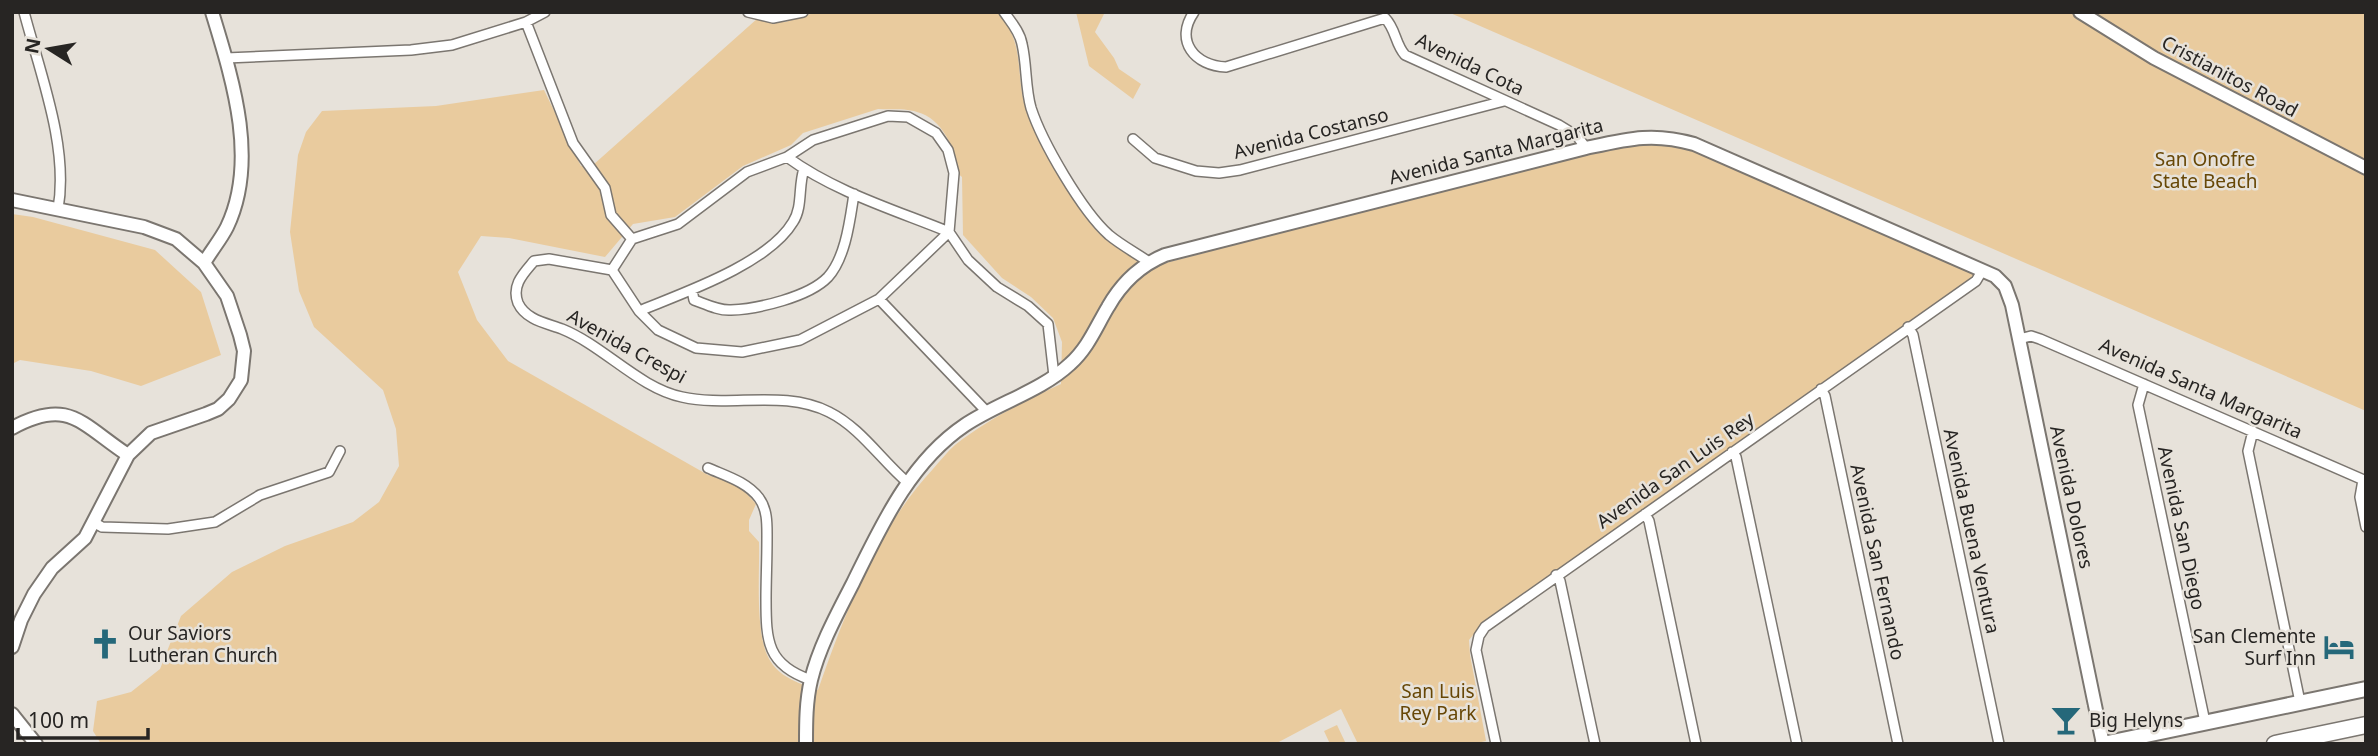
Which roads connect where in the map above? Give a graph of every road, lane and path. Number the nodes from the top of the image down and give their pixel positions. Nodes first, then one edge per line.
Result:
1 (24, 12) edge
2 (212, 12) edge
3 (545, 12) edge
4 (748, 12) edge
5 (803, 12) edge
6 (1003, 12) edge
7 (1194, 12) edge
8 (2080, 12) edge
9 (526, 22) junction
10 (226, 58) junction
11 (1504, 101) junction
12 (1133, 139) dead end
13 (1586, 148) junction
14 (787, 157) junction
15 (2366, 168) edge
16 (804, 169) junction
17 (854, 194) junction
18 (12, 200) edge
19 (58, 209) junction
20 (949, 232) junction
21 (632, 239) junction
22 (204, 262) junction
23 (1149, 262) junction
24 (612, 270) junction
25 (1982, 271) junction
26 (692, 290) junction
27 (879, 299) junction
28 (639, 311) junction
29 (1908, 327) junction
30 (2019, 339) junction
31 (1054, 376) junction
32 (2144, 384) junction
33 (1821, 389) junction
34 (987, 412) junction
35 (12, 428) edge
36 (2253, 431) junction
37 (341, 451) dead end
38 (1732, 452) junction
39 (128, 455) junction
40 (708, 468) dead end
41 (2364, 480) edge
42 (908, 483) junction
43 (1645, 514) junction
44 (93, 522) junction
45 (2366, 527) edge
46 (1556, 575) junction
47 (12, 647) edge
48 (811, 680) junction
49 (2366, 689) edge
50 (2300, 702) junction
51 (12, 714) edge
52 (2205, 722) junction
53 (2366, 725) edge
54 (36, 744) edge
55 (806, 744) edge
56 (1496, 744) edge
57 (1595, 744) edge
58 (1696, 744) edge
59 (1797, 744) edge
60 (1898, 744) edge
61 (1999, 744) edge
62 (2103, 744) edge
63 (2275, 744) edge

1 - 19 street
2 - 10 street
3 - 9 street
4 - 5 street
6 - 23 street
7 - 11 street, Avenida Cota
8 - 15 street, Cristianitos Road
9 - 10 street
9 - 21 street
10 - 22 street
11 - 12 street, Avenida Costanso
11 - 13 street, Avenida Cota
13 - 23 street, Avenida Santa Margarita
13 - 25 street, Avenida Santa Margarita
14 - 16 street
14 - 20 street
14 - 21 street
16 - 17 street
16 - 26 street
17 - 20 street
17 - 26 street
18 - 19 street
19 - 22 street
20 - 27 street
20 - 31 street
21 - 24 street
22 - 39 street
23 - 31 street, Avenida Santa Margarita
24 - 28 street
24 - 42 street, Avenida Crespi
25 - 29 street, Avenida San Luis Rey
25 - 30 street, Avenida Dolores
26 - 28 street
27 - 28 street
27 - 34 street
29 - 33 street, Avenida San Luis Rey
29 - 61 street, Avenida Buena Ventura
30 - 32 street, Avenida Santa Margarita
30 - 62 street, Avenida Dolores
31 - 34 street, Avenida Santa Margarita
32 - 36 street, Avenida Santa Margarita
32 - 52 street, Avenida San Diego
33 - 38 street, Avenida San Luis Rey
33 - 60 street, Avenida San Fernando
34 - 42 street, Avenida Santa Margarita
35 - 39 street
36 - 41 street, Avenida Santa Margarita
36 - 50 street
37 - 44 street
38 - 43 street, Avenida San Luis Rey
38 - 59 street
39 - 44 street
40 - 48 street
41 - 45 street
42 - 48 street, Avenida Santa Margarita
43 - 46 street, Avenida San Luis Rey
43 - 58 street
44 - 47 street
46 - 56 street, Avenida San Luis Rey
46 - 57 street
48 - 55 street, Avenida Santa Margarita
49 - 50 main road
50 - 52 main road
51 - 54 street
52 - 62 main road
53 - 63 highway

